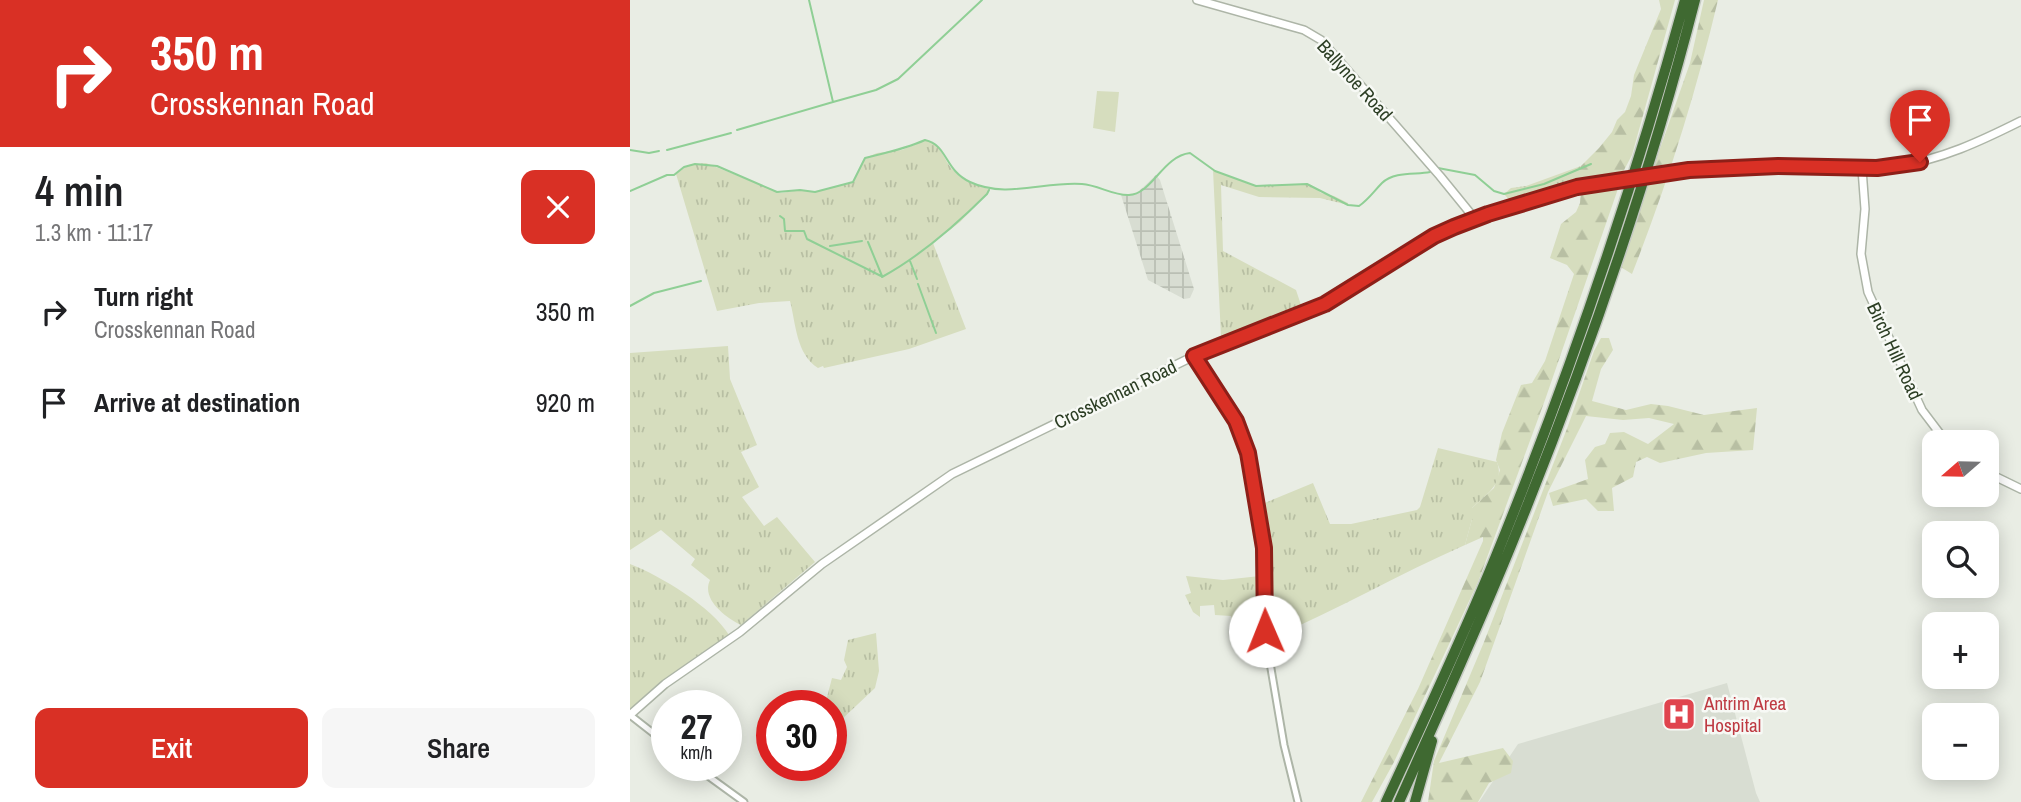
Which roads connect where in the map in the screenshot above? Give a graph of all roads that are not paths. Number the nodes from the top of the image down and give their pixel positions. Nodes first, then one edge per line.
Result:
1 (1198, 0) edge
2 (1685, 0) edge
3 (1695, 0) edge
4 (2021, 121) edge
5 (1862, 169) junction
6 (1475, 219) junction
7 (1194, 356) junction
8 (1938, 430) edge
9 (1999, 478) edge
10 (2021, 489) edge
11 (1439, 713) junction
12 (630, 715) edge
13 (651, 731) edge
14 (715, 781) edge
15 (744, 802) edge
16 (1298, 802) edge
17 (1386, 802) edge
18 (1399, 802) edge
19 (1415, 802) edge

1 - 6 street, Ballynoe Road
2 - 17 highway
3 - 11 highway
4 - 5 street, Crosskennan Road
5 - 6 street, Crosskennan Road, bridge
5 - 8 street, Birch Hill Road
6 - 7 street, Crosskennan Road
7 - 12 street, Crosskennan Road
7 - 16 street
9 - 10 street
11 - 18 highway
11 - 19 highway
12 - 13 street
14 - 15 street

